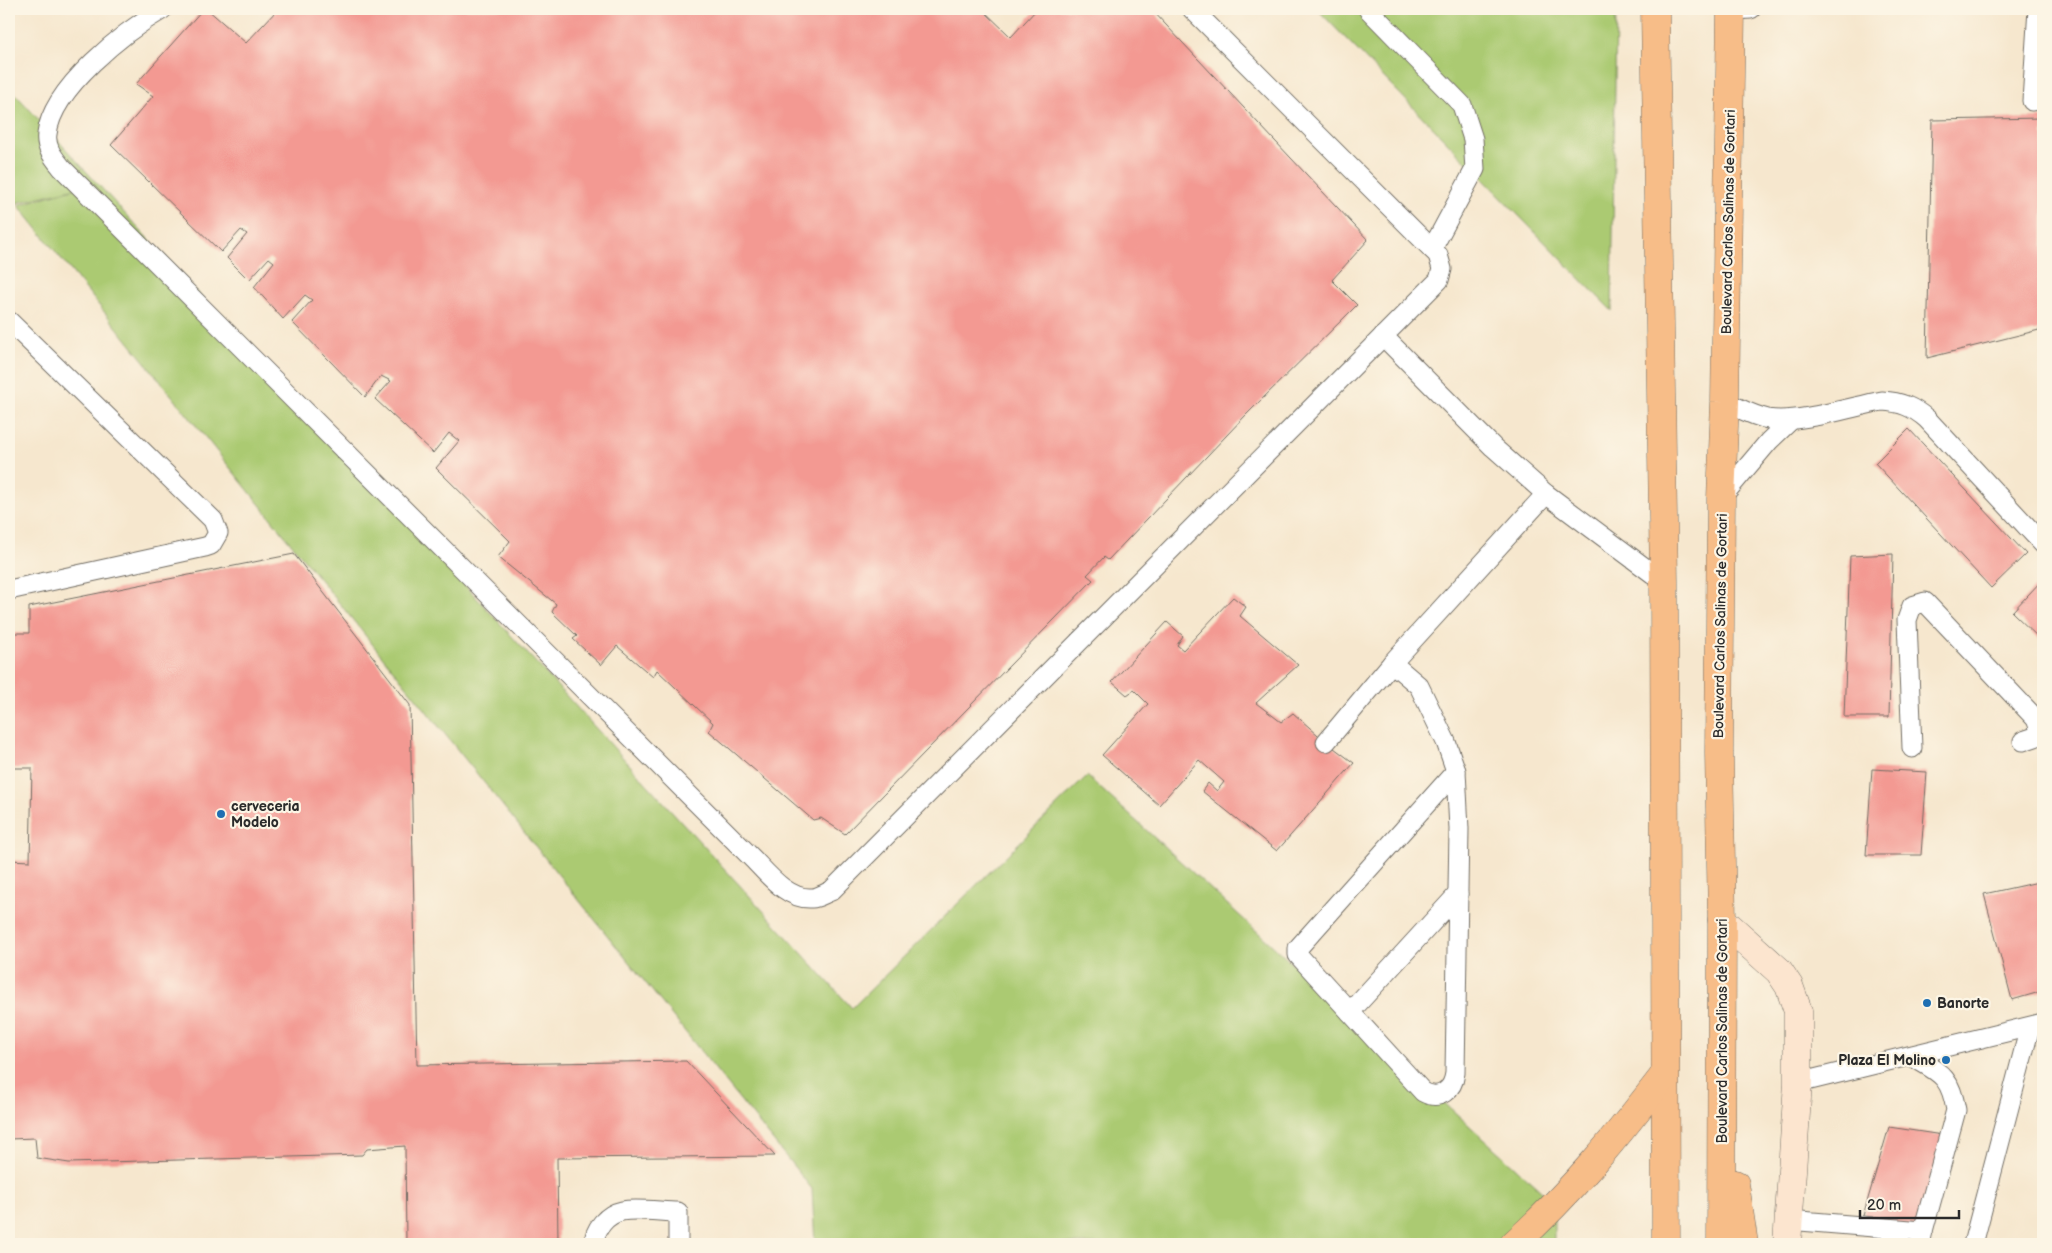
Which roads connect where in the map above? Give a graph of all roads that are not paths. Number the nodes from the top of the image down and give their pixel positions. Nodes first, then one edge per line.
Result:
1 (1192, 9) edge
2 (1368, 9) edge
3 (1655, 9) edge
4 (1738, 9) edge
5 (2038, 9) edge
6 (153, 12) edge
7 (2032, 101) dead end
8 (1432, 248) junction
9 (9, 321) edge
10 (1383, 336) junction
11 (1725, 402) junction
12 (1791, 420) junction
13 (1546, 494) junction
14 (1721, 498) junction
15 (2043, 544) edge
16 (1664, 582) junction
17 (9, 590) edge
18 (1392, 663) junction
19 (2023, 741) dead end
20 (1326, 742) dead end
21 (1912, 748) dead end
22 (1456, 771) junction
23 (1458, 894) junction
24 (1722, 920) junction
25 (1350, 1012) junction
26 (2036, 1025) edge
27 (1911, 1056) junction
28 (1665, 1074) junction
29 (1798, 1083) junction
30 (1722, 1108) junction
31 (1788, 1232) edge
32 (1921, 1238) edge
33 (594, 1244) edge
34 (678, 1244) edge
35 (1514, 1244) edge
36 (1666, 1244) edge
37 (1722, 1244) edge
38 (1744, 1244) edge
39 (1973, 1244) edge

1 - 8 lane
2 - 8 lane
3 - 16 main road
4 - 11 main road, Boulevard Carlos Salinas de Gortari
5 - 7 lane
6 - 10 lane
8 - 10 lane
9 - 17 lane
10 - 13 lane
11 - 12 lane
11 - 14 main road, Boulevard Carlos Salinas de Gortari
12 - 14 lane
12 - 15 lane
13 - 16 lane
13 - 18 lane
14 - 24 main road, Boulevard Carlos Salinas de Gortari
16 - 28 main road
18 - 20 lane
18 - 22 lane
19 - 21 lane
22 - 23 lane
22 - 25 lane
23 - 25 lane
23 - 25 lane
24 - 29 street
24 - 30 main road, Boulevard Carlos Salinas de Gortari
26 - 27 lane
26 - 39 lane
27 - 29 lane
27 - 32 lane
28 - 35 main road
28 - 36 main road
29 - 31 street
30 - 37 main road, Boulevard Carlos Salinas de Gortari
30 - 38 main road
31 - 32 lane
33 - 34 lane

